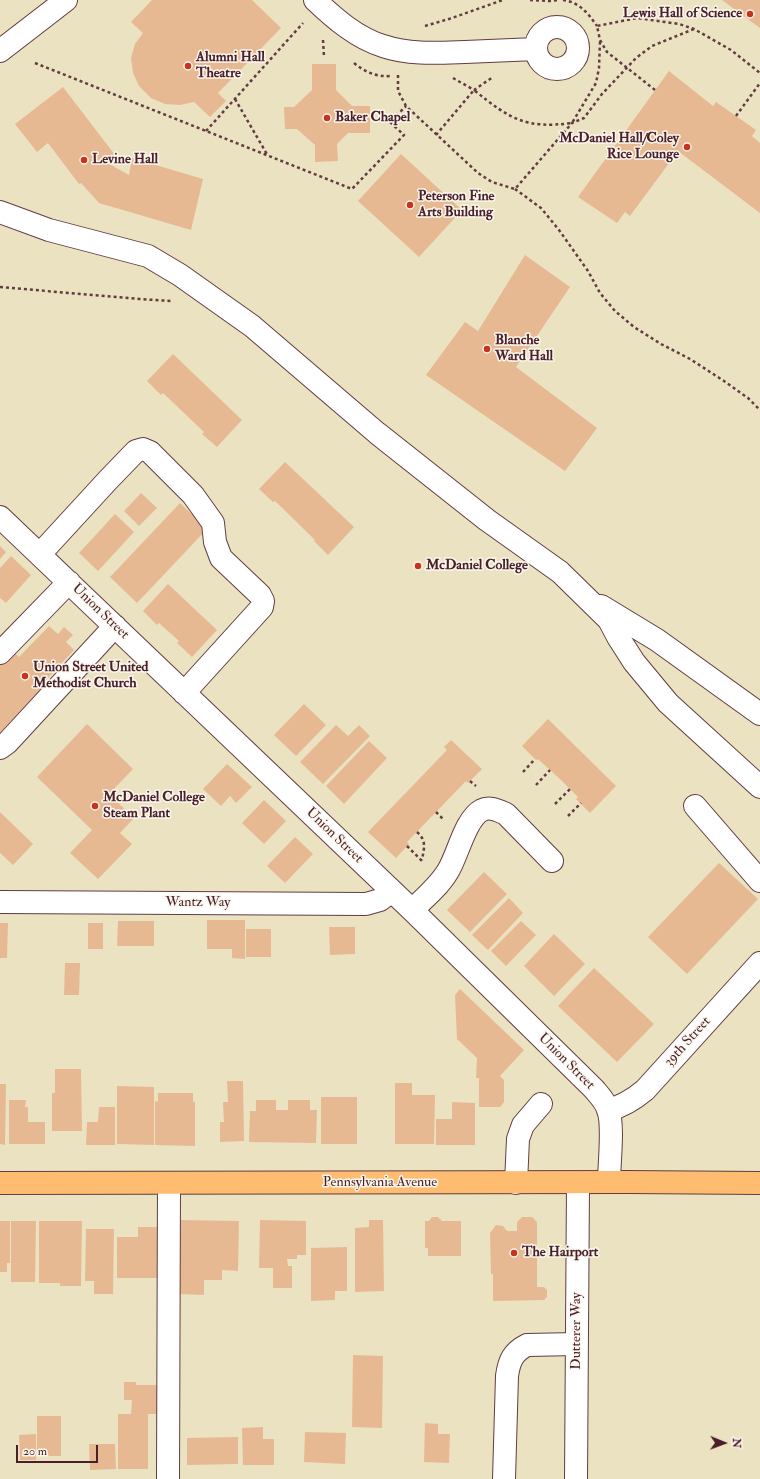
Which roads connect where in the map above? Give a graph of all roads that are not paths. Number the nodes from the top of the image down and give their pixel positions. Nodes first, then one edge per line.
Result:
1 (66, 0) edge
2 (315, 0) edge
3 (536, 49) dead end
4 (0, 51) edge
5 (0, 212) edge
6 (0, 517) edge
7 (40, 554) junction
8 (69, 582) junction
9 (585, 596) junction
10 (115, 626) junction
11 (0, 653) edge
12 (184, 693) junction
13 (760, 714) edge
14 (0, 748) edge
15 (760, 787) edge
16 (695, 806) dead end
17 (552, 861) dead end
18 (760, 881) edge
19 (392, 891) junction
20 (0, 902) edge
21 (412, 910) junction
22 (760, 963) edge
23 (541, 1104) dead end
24 (609, 1110) junction
25 (609, 1182) junction
26 (0, 1183) edge
27 (169, 1183) junction
28 (516, 1183) junction
29 (578, 1183) junction
30 (760, 1183) edge
31 (577, 1344) junction
32 (168, 1479) edge
33 (504, 1479) edge
34 (576, 1479) edge

1 - 4 street
2 - 3 street
5 - 9 street
6 - 7 street, Union Street
7 - 8 street, Union Street
7 - 12 street
8 - 10 street, Union Street
8 - 11 street
9 - 13 street
9 - 15 street
10 - 12 street, Union Street
10 - 14 street
12 - 19 street, Union Street
16 - 18 street
17 - 21 street
19 - 20 street, Wantz Way
19 - 21 street, Union Street
21 - 24 street, Union Street
22 - 24 street, 39th Street
23 - 28 street
24 - 25 street
25 - 29 main road, Pennsylvania Avenue
25 - 30 main road, Pennsylvania Avenue
26 - 27 main road, Pennsylvania Avenue
27 - 28 main road, Pennsylvania Avenue
27 - 32 street
28 - 29 main road, Pennsylvania Avenue
29 - 31 street, Dutterer Way
31 - 33 street
31 - 34 street, Dutterer Way

